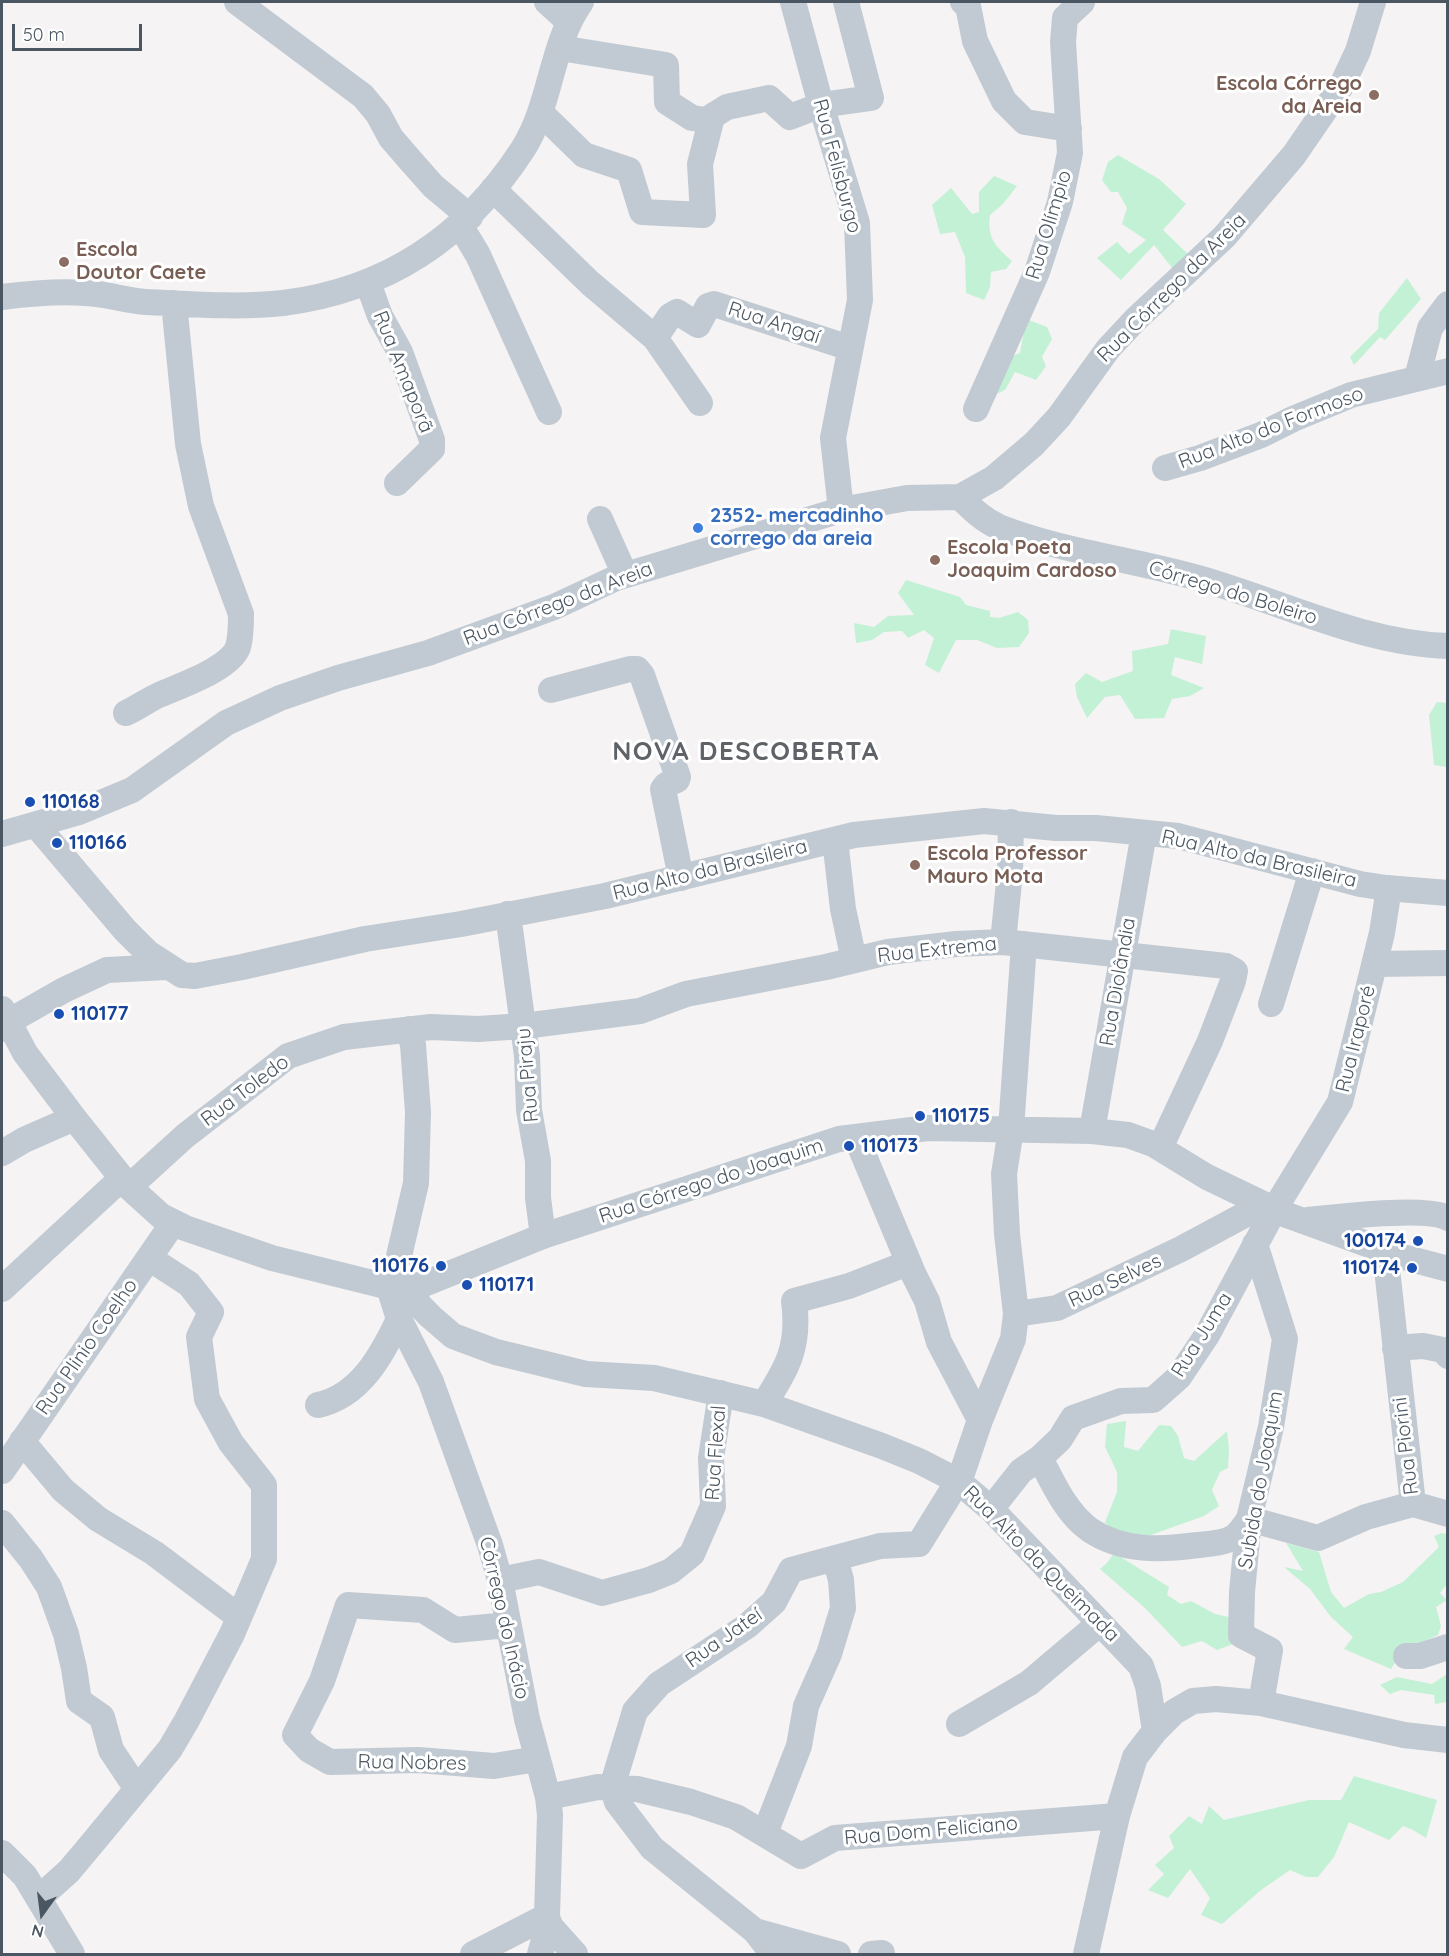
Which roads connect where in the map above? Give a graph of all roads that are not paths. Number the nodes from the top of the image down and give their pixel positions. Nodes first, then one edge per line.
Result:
1 (237, 2) edge
2 (547, 2) edge
3 (793, 2) edge
4 (846, 2) edge
5 (963, 2) edge
6 (1082, 2) edge
7 (1373, 2) edge
8 (575, 12) edge
9 (560, 48) junction
10 (821, 105) junction
11 (541, 113) junction
12 (712, 117) junction
13 (1070, 129) junction
14 (493, 189) junction
15 (465, 221) junction
16 (368, 283) junction
17 (2, 297) edge
18 (174, 303) junction
19 (1448, 304) edge
20 (655, 338) junction
21 (850, 348) junction
22 (1448, 371) edge
23 (1417, 378) junction
24 (699, 403) dead end
25 (976, 409) dead end
26 (549, 412) dead end
27 (1165, 468) dead end
28 (397, 483) dead end
29 (960, 497) junction
30 (841, 510) junction
31 (600, 519) dead end
32 (625, 575) junction
33 (1448, 646) edge
34 (551, 690) dead end
35 (126, 713) dead end
36 (1011, 822) junction
37 (36, 825) junction
38 (1144, 833) junction
39 (2, 834) edge
40 (835, 840) junction
41 (1312, 871) junction
42 (681, 878) junction
43 (1389, 888) junction
44 (1448, 893) edge
45 (508, 914) junction
46 (1014, 943) junction
47 (1122, 955) junction
48 (854, 960) junction
49 (1448, 963) edge
50 (1374, 964) junction
51 (167, 967) junction
52 (1271, 1004) dead end
53 (4, 1020) edge
54 (524, 1026) junction
55 (409, 1029) junction
56 (74, 1118) junction
57 (1011, 1129) junction
58 (1092, 1131) junction
59 (856, 1137) junction
60 (1160, 1148) junction
61 (2, 1153) edge
62 (125, 1183) junction
63 (1269, 1207) junction
64 (1448, 1218) edge
65 (1299, 1220) junction
66 (173, 1223) junction
67 (543, 1236) junction
68 (1255, 1244) junction
69 (1385, 1251) junction
70 (149, 1258) junction
71 (908, 1263) junction
72 (1448, 1269) edge
73 (399, 1287) junction
74 (2, 1289) edge
75 (1016, 1314) junction
76 (399, 1319) junction
77 (1395, 1348) junction
78 (1448, 1356) edge
79 (721, 1393) junction
80 (764, 1404) junction
81 (318, 1405) dead end
82 (980, 1420) junction
83 (22, 1441) junction
84 (1040, 1458) junction
85 (2, 1471) edge
86 (958, 1481) junction
87 (1413, 1504) junction
88 (991, 1509) junction
89 (1448, 1514) edge
90 (1249, 1520) junction
91 (2, 1523) edge
92 (835, 1558) junction
93 (500, 1580) junction
94 (239, 1617) junction
95 (1100, 1623) junction
96 (508, 1626) junction
97 (1448, 1647) edge
98 (1406, 1656) dead end
99 (1262, 1703) junction
100 (959, 1724) dead end
101 (1155, 1731) junction
102 (1448, 1740) edge
103 (537, 1759) junction
104 (612, 1787) junction
105 (137, 1789) junction
106 (548, 1797) junction
107 (1117, 1816) junction
108 (765, 1833) junction
109 (2, 1853) edge
110 (39, 1898) junction
111 (548, 1919) junction
112 (755, 1931) junction
113 (72, 1954) edge
114 (473, 1954) edge
115 (540, 1954) edge
116 (575, 1954) edge
117 (773, 1954) edge
118 (838, 1954) edge
119 (1086, 1954) edge

1 - 15 street
2 - 8 street
3 - 10 street, Rua Felisburgo
4 - 10 street
5 - 13 street
6 - 13 street, Rua Olímpio
7 - 29 street, Rua Córrego da Areia
8 - 9 street
9 - 11 street
9 - 12 street
10 - 12 street
10 - 21 street, Rua Felisburgo
11 - 12 street
11 - 14 street
13 - 25 street, Rua Olímpio
14 - 15 street
14 - 20 street
15 - 16 street
15 - 26 street
16 - 18 street
16 - 28 street, Rua Amaporã
17 - 18 street
18 - 35 street
19 - 23 street
20 - 21 street, Rua Angaí
20 - 24 street
21 - 30 street, Rua Felisburgo
22 - 23 street, Rua Alto do Formoso
23 - 27 street, Rua Alto do Formoso
29 - 30 street, Rua Córrego da Areia
29 - 33 street, Córrego do Boleiro
30 - 32 street, Rua Córrego da Areia
31 - 32 street
32 - 37 street, Rua Córrego da Areia
34 - 42 street
36 - 38 street, Rua Alto da Brasileira
36 - 40 street, Rua Alto da Brasileira
36 - 46 street, Rua Jateí
37 - 39 street, Rua Córrego da Areia
37 - 51 street, Rua Alto da Brasileira
38 - 41 street, Rua Alto da Brasileira
38 - 47 street, Rua Diolândia
40 - 42 street, Rua Alto da Brasileira
40 - 48 street
41 - 43 street, Rua Alto da Brasileira
41 - 52 street
42 - 45 street, Rua Alto da Brasileira
43 - 44 street, Rua Alto da Brasileira
43 - 50 street, Rua Iraporé
45 - 51 street, Rua Alto da Brasileira
45 - 54 street, Rua Piraju
46 - 47 street, Rua Extrema
46 - 48 street, Rua Extrema
46 - 57 street, Rua Jateí
47 - 58 street, Rua Diolândia
47 - 60 street, Rua Extrema
48 - 54 street, Rua Extrema
49 - 50 street
50 - 63 street, Rua Iraporé
51 - 53 street
53 - 56 street
54 - 55 street, Rua Toledo
54 - 67 street, Rua Piraju
55 - 62 street, Rua Toledo
55 - 73 street
56 - 61 street
56 - 62 street
57 - 58 street, Rua Córrego do Joaquim
57 - 59 street, Rua Córrego do Joaquim
57 - 75 street, Rua Jateí
58 - 60 street, Rua Córrego do Joaquim
59 - 67 street, Rua Córrego do Joaquim
59 - 71 street
60 - 63 street, Rua Córrego do Joaquim
62 - 66 street
62 - 74 street, Rua Toledo
63 - 65 street, Rua Córrego do Joaquim
63 - 68 street, Rua Juma
63 - 75 street, Rua Selves
64 - 65 street
65 - 69 street, Rua Córrego do Joaquim
66 - 70 street, Rua Plinio Coelho
66 - 73 street
67 - 73 street, Rua Córrego do Joaquim
68 - 84 street, Rua Juma
68 - 90 street, Subida do Joaquim
69 - 72 street, Rua Córrego do Joaquim
69 - 77 street, Rua Piorini
70 - 83 street, Rua Plinio Coelho
70 - 94 street
71 - 80 street
71 - 82 street
73 - 76 street, Córrego do Inácio
73 - 79 street, Rua Alto da Queimada
75 - 82 street, Rua Jateí
76 - 81 street
76 - 93 street, Córrego do Inácio
77 - 78 street
77 - 87 street, Rua Piorini
79 - 80 street, Rua Alto da Queimada
79 - 93 street, Rua Flexal
80 - 86 street, Rua Alto da Queimada
82 - 86 street, Rua Jateí
83 - 85 street, Rua Plinio Coelho
83 - 94 street
84 - 88 street, Rua Juma
84 - 90 street
86 - 88 street, Rua Alto da Queimada
86 - 92 street, Rua Jateí
87 - 89 street
87 - 90 street, Rua Piorini
88 - 95 street, Rua Alto da Queimada
90 - 99 street, Subida do Joaquim
91 - 105 street
92 - 104 street, Rua Jateí
92 - 108 street
93 - 96 street, Córrego do Inácio
94 - 105 street
95 - 100 street
95 - 101 street, Rua Alto da Queimada
96 - 103 street, Córrego do Inácio
96 - 103 street, Rua Nobres
97 - 98 street
99 - 101 street
99 - 102 street
101 - 107 street
103 - 106 street, Córrego do Inácio
104 - 106 street, Rua Dom Feliciano
104 - 108 street, Rua Dom Feliciano
104 - 112 street
105 - 110 street
106 - 111 street, Córrego do Inácio
107 - 108 street, Rua Dom Feliciano
107 - 119 street
109 - 110 street
110 - 113 street
111 - 114 street
111 - 115 street, Córrego do Inácio
111 - 116 street
112 - 117 street
112 - 118 street

